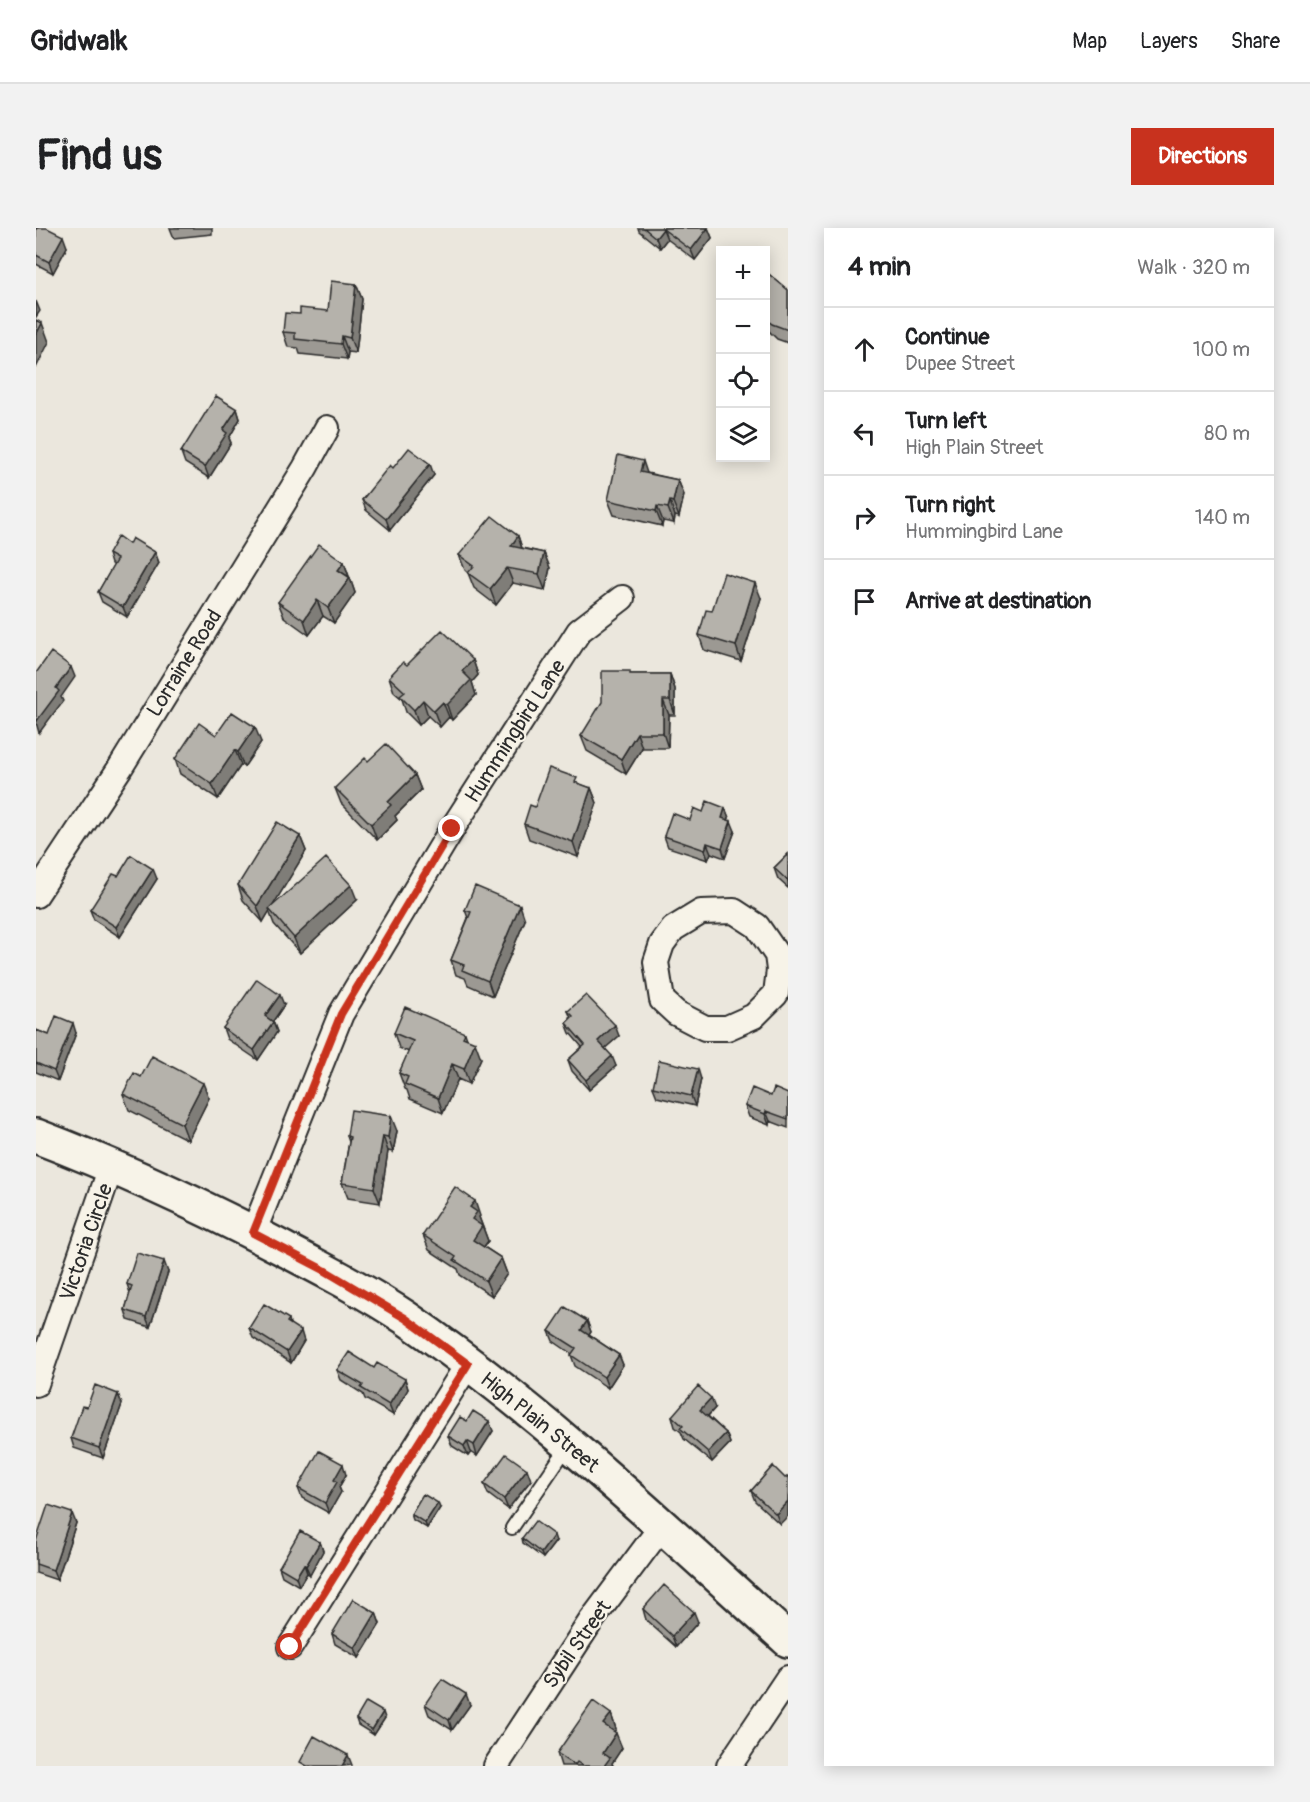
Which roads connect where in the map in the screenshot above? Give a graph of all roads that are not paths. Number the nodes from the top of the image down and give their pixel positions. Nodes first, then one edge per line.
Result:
1 (327, 428) dead end
2 (622, 598) dead end
3 (36, 895) edge
4 (782, 1000) edge
5 (36, 1136) edge
6 (111, 1167) junction
7 (253, 1233) junction
8 (468, 1364) junction
9 (36, 1384) edge
10 (571, 1446) junction
11 (662, 1526) junction
12 (512, 1528) dead end
13 (788, 1640) edge
14 (290, 1647) dead end
15 (788, 1678) edge
16 (496, 1766) edge
17 (729, 1766) edge

1 - 3 street, Lorraine Road
2 - 7 street, Hummingbird Lane
4 - 4 street
5 - 6 main road, High Plain Street
6 - 7 main road, High Plain Street
6 - 9 street, Victoria Circle
7 - 8 main road, High Plain Street
8 - 10 main road, High Plain Street
8 - 14 street
10 - 11 main road, High Plain Street
10 - 12 lane
11 - 13 main road, High Plain Street
11 - 16 street, Sybil Street
15 - 17 street

